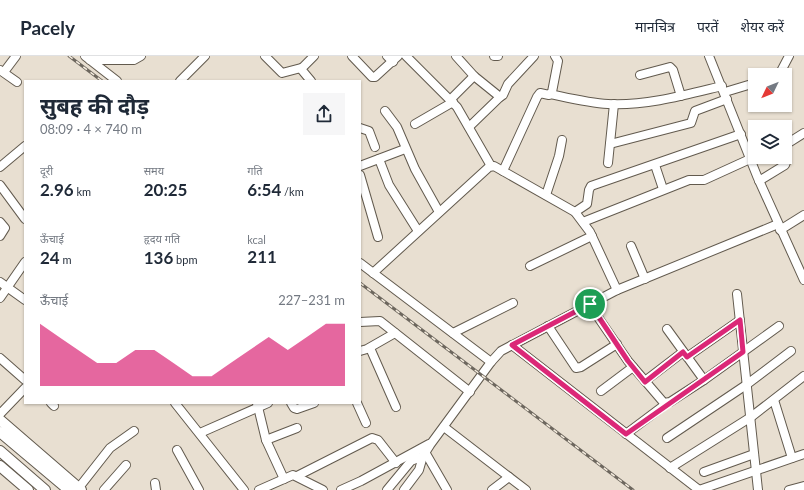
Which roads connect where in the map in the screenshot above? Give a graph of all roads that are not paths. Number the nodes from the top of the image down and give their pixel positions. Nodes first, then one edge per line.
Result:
1 (16, 56) edge
2 (141, 56) edge
3 (205, 56) edge
4 (265, 56) edge
5 (314, 56) edge
6 (352, 56) edge
7 (406, 56) edge
8 (456, 56) edge
9 (494, 56) edge
10 (498, 56) edge
11 (534, 56) edge
12 (555, 56) edge
13 (709, 56) edge
14 (789, 56) edge
15 (87, 58) edge
16 (392, 58) edge
17 (301, 68) junction
18 (783, 68) edge
19 (2, 71) edge
20 (640, 75) dead end
21 (474, 76) junction
22 (116, 80) edge
23 (181, 80) edge
24 (310, 80) edge
25 (17, 82) dead end
26 (748, 85) edge
27 (725, 92) junction
28 (550, 94) junction
29 (681, 96) junction
30 (500, 97) junction
31 (452, 101) junction
32 (614, 104) junction
33 (385, 111) dead end
34 (415, 124) dead end
35 (469, 127) junction
36 (361, 130) edge
37 (804, 133) edge
38 (741, 134) junction
39 (562, 140) dead end
40 (792, 141) edge
41 (610, 144) junction
42 (375, 147) dead end
43 (405, 149) junction
44 (24, 150) edge
45 (748, 153) edge
46 (379, 159) junction
47 (748, 159) edge
48 (608, 162) dead end
49 (752, 164) edge
50 (785, 164) edge
51 (655, 165) junction
52 (361, 166) edge
53 (491, 166) junction
54 (0, 167) edge
55 (503, 171) junction
56 (361, 178) edge
57 (759, 181) junction
58 (0, 185) edge
59 (663, 189) junction
60 (546, 195) junction
61 (439, 212) junction
62 (575, 212) junction
63 (804, 215) edge
64 (24, 218) edge
65 (0, 222) edge
66 (583, 222) junction
67 (779, 227) junction
68 (418, 231) junction
69 (0, 236) edge
70 (592, 236) junction
71 (378, 237) dead end
72 (631, 246) dead end
73 (24, 263) edge
74 (361, 264) edge
75 (530, 266) dead end
76 (373, 273) junction
77 (645, 279) junction
78 (804, 280) edge
79 (0, 282) edge
80 (7, 287) junction
81 (618, 290) junction
82 (737, 294) dead end
83 (0, 298) edge
84 (24, 299) edge
85 (513, 302) dead end
86 (590, 304) junction
87 (740, 320) junction
88 (361, 322) edge
89 (548, 326) junction
90 (779, 326) dead end
91 (666, 329) dead end
92 (395, 333) junction
93 (453, 333) junction
94 (617, 344) junction
95 (512, 345) junction
96 (370, 348) junction
97 (361, 351) edge
98 (791, 351) dead end
99 (743, 352) junction
100 (685, 354) junction
101 (0, 358) edge
102 (491, 362) junction
103 (633, 367) junction
104 (804, 376) edge
105 (24, 379) edge
106 (704, 380) junction
107 (645, 382) junction
108 (746, 385) junction
109 (24, 389) edge
110 (601, 391) dead end
111 (470, 392) junction
112 (774, 400) junction
113 (176, 404) edge
114 (292, 404) edge
115 (311, 404) edge
116 (357, 404) edge
117 (666, 404) junction
118 (257, 406) edge
119 (396, 407) dead end
120 (0, 414) edge
121 (751, 417) junction
122 (0, 420) edge
123 (366, 423) dead end
124 (444, 427) junction
125 (297, 428) dead end
126 (134, 431) dead end
127 (0, 432) edge
128 (200, 433) junction
129 (626, 434) junction
130 (667, 438) dead end
131 (266, 440) junction
132 (432, 443) junction
133 (177, 450) dead end
134 (0, 451) edge
135 (424, 454) junction
136 (754, 454) junction
137 (804, 454) edge
138 (792, 458) junction
139 (396, 463) junction
140 (126, 465) dead end
141 (0, 466) edge
142 (670, 468) junction
143 (756, 470) junction
144 (704, 472) dead end
145 (297, 476) junction
146 (509, 477) junction
147 (284, 479) junction
148 (804, 486) edge
149 (76, 489) edge
150 (755, 489) edge
151 (28, 490) edge
152 (45, 490) edge
153 (104, 490) edge
154 (199, 490) edge
155 (244, 490) edge
156 (259, 490) edge
157 (323, 490) edge
158 (341, 490) edge
159 (387, 490) edge
160 (404, 490) edge
161 (447, 490) edge
162 (492, 490) edge
163 (526, 490) edge
164 (699, 490) edge
165 (788, 490) edge

1 - 19 street
2 - 15 street
3 - 23 street
4 - 17 street
5 - 17 street
6 - 16 street
7 - 31 street
8 - 21 street
9 - 10 street
11 - 30 street
12 - 28 street
13 - 27 street
14 - 18 street
15 - 22 street
17 - 24 street
19 - 25 street
20 - 29 street
21 - 30 street
21 - 31 street
26 - 27 street
27 - 29 street
27 - 38 street
27 - 41 street
28 - 32 street
28 - 55 street
29 - 32 street
30 - 35 street
31 - 34 street
31 - 35 street
32 - 41 street
33 - 43 street
35 - 53 street
36 - 42 street
37 - 40 street
38 - 45 street
38 - 51 street
39 - 60 street
41 - 48 street
43 - 46 street
43 - 61 street
44 - 54 street
46 - 52 street
46 - 68 street
47 - 59 street
49 - 57 street
50 - 57 street
51 - 59 street
51 - 62 street
53 - 55 street
53 - 61 street
55 - 60 street
56 - 71 street
57 - 67 street
58 - 64 street
59 - 66 street
60 - 62 street
61 - 68 street
62 - 66 street
63 - 67 street
65 - 69 street
66 - 70 street
67 - 77 street
67 - 78 street
68 - 76 street
70 - 75 street
70 - 81 street
72 - 77 street
73 - 80 street
74 - 76 street
76 - 93 street
77 - 81 street
79 - 80 street
80 - 83 street
80 - 84 street
81 - 86 street
82 - 87 street
85 - 93 street
86 - 89 street
86 - 94 street
87 - 99 street
87 - 100 street
88 - 92 street
89 - 94 street
89 - 95 street
90 - 99 street
91 - 100 street
92 - 96 street
92 - 111 street
93 - 102 street
94 - 103 street
95 - 102 street
95 - 129 street
96 - 97 street
96 - 119 street
98 - 108 street
99 - 106 street
99 - 108 street
100 - 106 street
100 - 107 street
101 - 105 street
102 - 111 street
103 - 107 street
103 - 110 street
104 - 112 street
106 - 117 street
107 - 117 street
108 - 121 street
108 - 130 street
109 - 120 street
111 - 124 street
112 - 121 street
112 - 138 street
113 - 128 street
114 - 115 street
116 - 123 street
117 - 129 street
118 - 128 street
118 - 131 street
121 - 136 street
121 - 142 street
122 - 149 main road
124 - 132 street
124 - 146 street
125 - 131 street
126 - 149 street
127 - 149 main road
128 - 155 street
129 - 142 street
131 - 147 street
132 - 135 street
132 - 139 street
133 - 154 street
134 - 152 main road
135 - 159 street
135 - 160 street
135 - 161 street
136 - 143 street
136 - 144 street
137 - 138 street
138 - 143 street
139 - 145 street
139 - 158 street
140 - 153 street
141 - 151 main road
142 - 164 street
143 - 150 street
143 - 164 street
145 - 147 street
145 - 157 street
146 - 162 street
146 - 163 street
147 - 156 street
148 - 165 street

